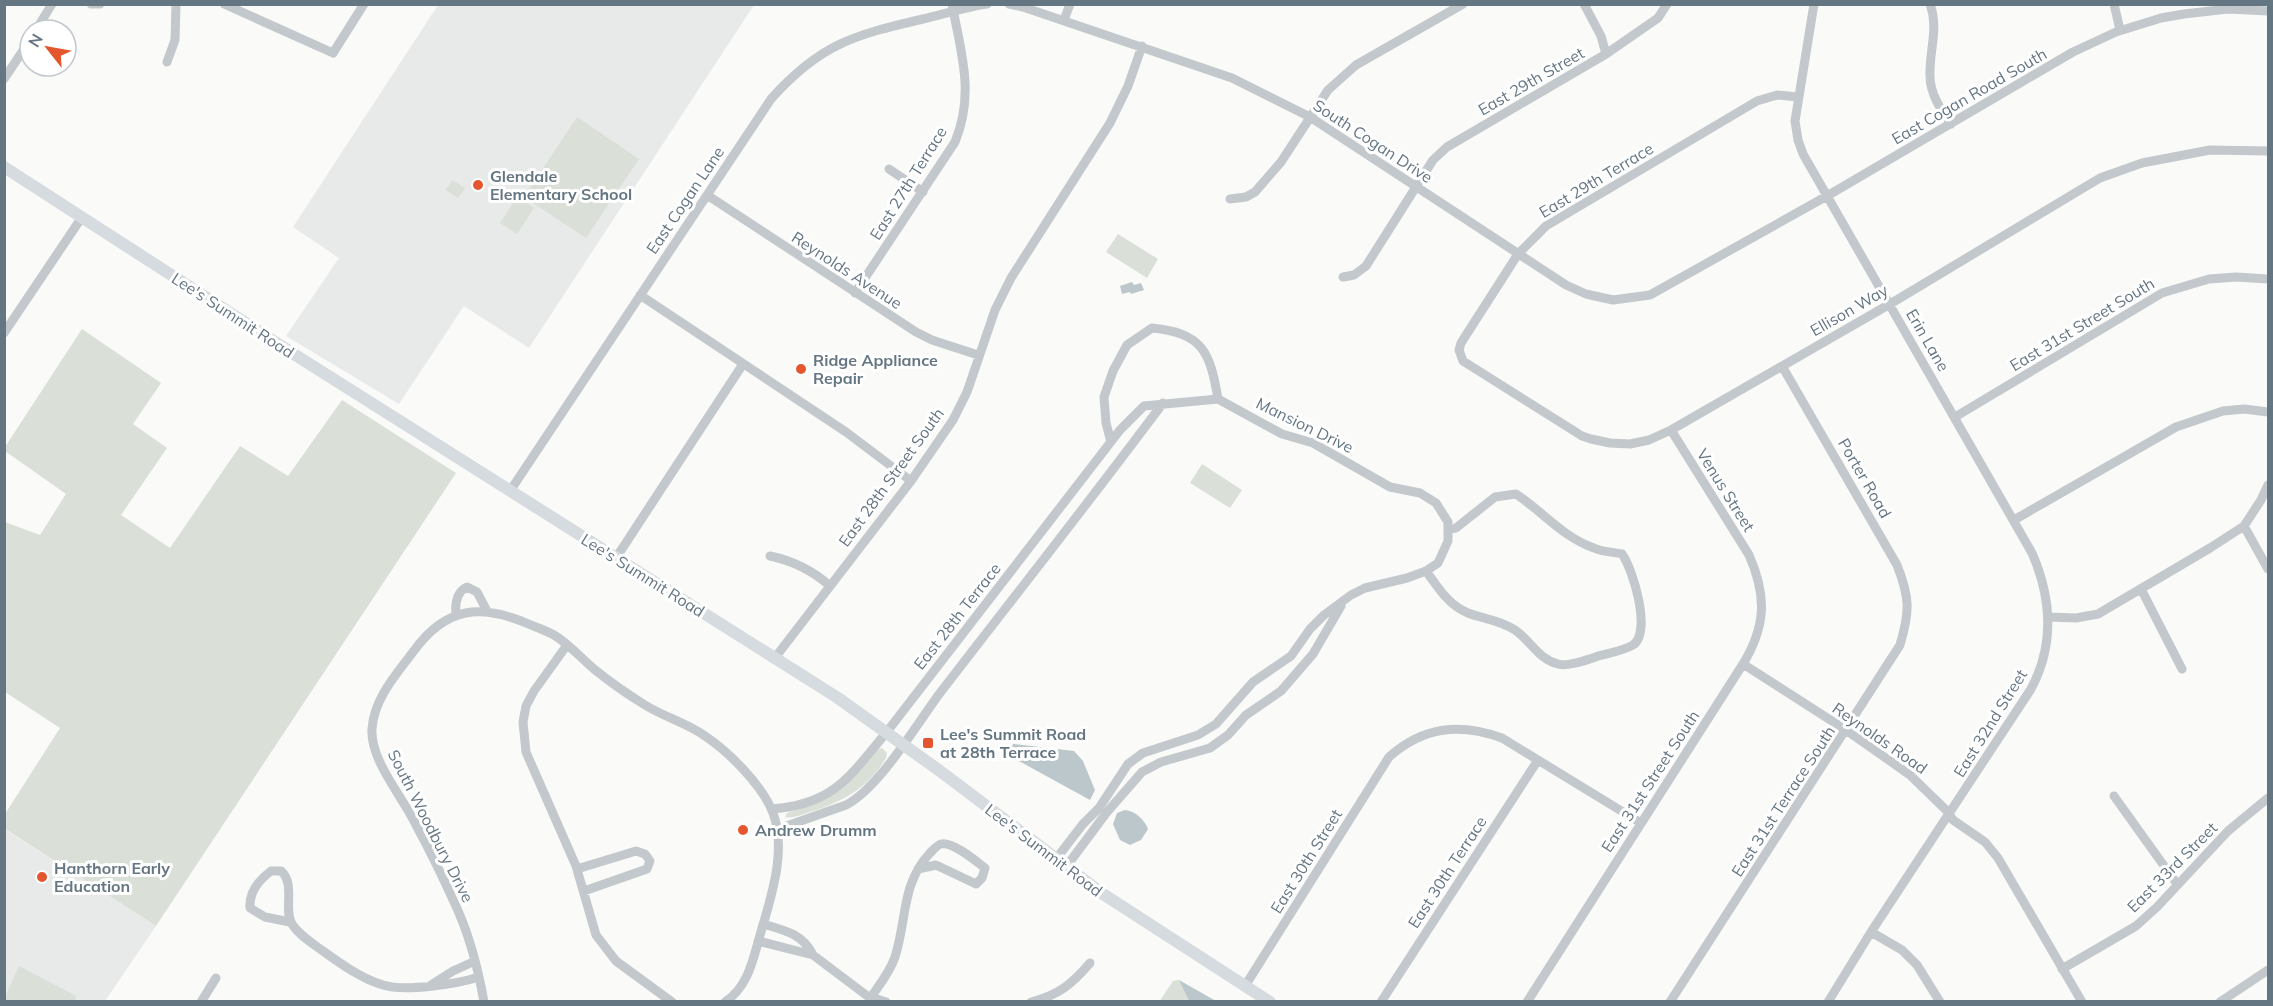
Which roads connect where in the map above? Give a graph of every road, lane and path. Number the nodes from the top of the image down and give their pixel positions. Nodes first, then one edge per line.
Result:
1 (52, 4) edge
2 (91, 4) edge
3 (100, 4) edge
4 (176, 4) edge
5 (224, 4) edge
6 (364, 4) edge
7 (987, 4) edge
8 (1009, 4) edge
9 (1070, 4) edge
10 (1462, 4) edge
11 (1584, 4) edge
12 (1667, 4) edge
13 (1814, 4) edge
14 (1930, 4) edge
15 (2114, 4) edge
16 (2228, 7) edge
17 (953, 8) edge
18 (2268, 11) edge
19 (43, 18) edge
20 (1064, 20) junction
21 (2120, 30) junction
22 (1142, 46) junction
23 (1606, 54) junction
24 (18, 58) edge
25 (167, 62) dead end
26 (4, 79) edge
27 (1798, 97) junction
28 (1310, 117) junction
29 (1951, 124) junction
30 (2268, 151) edge
31 (4, 167) edge
32 (889, 169) dead end
33 (1415, 187) junction
34 (923, 192) junction
35 (707, 195) junction
36 (1827, 196) junction
37 (1230, 199) dead end
38 (82, 217) junction
39 (1518, 254) junction
40 (1703, 265) joint
41 (1342, 277) dead end
42 (2268, 279) edge
43 (855, 293) junction
44 (640, 295) junction
45 (1890, 304) junction
46 (4, 333) edge
47 (1460, 353) joint
48 (978, 355) junction
49 (743, 364) junction
50 (1782, 366) junction
51 (1218, 399) junction
52 (1163, 403) junction
53 (2268, 412) edge
54 (1955, 417) junction
55 (1671, 430) junction
56 (1111, 442) junction
57 (910, 481) junction
58 (2268, 485) edge
59 (510, 491) junction
60 (2014, 520) junction
61 (2244, 526) junction
62 (1448, 530) junction
63 (770, 556) dead end
64 (616, 558) junction
65 (1754, 566) joint
66 (2268, 569) edge
67 (1426, 571) junction
68 (830, 586) junction
69 (2141, 589) junction
70 (1351, 595) junction
71 (487, 611) junction
72 (1908, 611) joint
73 (456, 615) junction
74 (2049, 617) junction
75 (567, 645) junction
76 (774, 659) junction
77 (1743, 664) junction
78 (2182, 669) dead end
79 (1846, 730) junction
80 (886, 733) junction
81 (902, 744) junction
82 (1538, 760) junction
83 (2114, 796) dead end
84 (2268, 798) edge
85 (772, 809) junction
86 (1949, 815) junction
87 (1641, 823) junction
88 (777, 830) junction
89 (1061, 863) junction
90 (577, 869) junction
91 (918, 869) junction
92 (2177, 884) junction
93 (584, 891) junction
94 (290, 922) junction
95 (763, 924) junction
96 (1871, 932) junction
97 (758, 941) junction
98 (813, 955) junction
99 (475, 961) junction
100 (1090, 963) dead end
101 (2062, 969) junction
102 (2268, 970) edge
103 (479, 977) junction
104 (216, 978) dead end
105 (431, 985) junction
106 (1245, 986) junction
107 (873, 999) edge
108 (201, 1002) edge
109 (484, 1002) edge
110 (672, 1002) edge
111 (724, 1002) edge
112 (886, 1002) edge
113 (1031, 1002) edge
114 (1270, 1002) edge
115 (1381, 1002) edge
116 (1527, 1002) edge
117 (1670, 1002) edge
118 (1828, 1002) edge
119 (1940, 1002) edge
120 (2082, 1002) edge
121 (2220, 1002) edge

1 - 19 street
2 - 3 street
4 - 25 street
5 - 6 street
7 - 17 street
8 - 20 street, South Cogan Drive
9 - 20 street
10 - 28 street
11 - 23 street
12 - 23 street, East 29th Street
13 - 27 street, Erin Lane
14 - 29 street
15 - 21 street
16 - 18 street, East Cogan Road South
16 - 21 street, East Cogan Road South
17 - 34 street, East 27th Terrace
17 - 35 street, East Cogan Lane
20 - 22 street, South Cogan Drive
21 - 29 street, East Cogan Road South
22 - 28 street, South Cogan Drive
22 - 48 street, East 28th Street South
23 - 33 street, East 29th Street
24 - 26 street
27 - 36 street, Erin Lane
27 - 39 street, East 29th Terrace
28 - 33 street, South Cogan Drive
28 - 37 street
29 - 36 street, East Cogan Road South
30 - 45 street, Ellison Way
31 - 38 main road, Lee's Summit Road
32 - 34 street
33 - 39 street, South Cogan Drive
33 - 41 street, East 29th Street
34 - 43 street, East 27th Terrace
35 - 43 street, Reynolds Avenue
35 - 44 street, East Cogan Lane
36 - 40 street, East Cogan Road South
36 - 45 street, Erin Lane
38 - 46 street
38 - 59 main road, Lee's Summit Road
39 - 40 street, South Cogan Drive
39 - 47 street, East 29th Terrace
42 - 54 street, East 31st Street South
43 - 48 street, Reynolds Avenue
44 - 49 street
44 - 59 street, East Cogan Lane
45 - 50 street, Ellison Way
45 - 54 street, Erin Lane
47 - 55 street, Ellison Way
48 - 57 street, East 28th Street South
49 - 57 street
49 - 64 street
50 - 55 street, Ellison Way
50 - 72 street, Porter Road
51 - 52 street, East 28th Terrace
51 - 56 street
51 - 62 street, Mansion Drive
52 - 56 street, East 28th Terrace
52 - 81 street, East 28th Terrace
53 - 60 street
54 - 60 street, Erin Lane
55 - 65 street, Venus Street
56 - 80 street, East 28th Terrace
57 - 68 street, East 28th Street South
58 - 61 street
59 - 64 main road, Lee's Summit Road
60 - 74 street, Erin Lane
61 - 66 street
61 - 69 street
62 - 67 street
62 - 67 street
63 - 68 street
64 - 76 main road, Lee's Summit Road
65 - 77 street, East 31st Street South
67 - 70 street
68 - 76 street, East 28th Street South
69 - 74 street
69 - 78 street
70 - 89 street
70 - 89 street
71 - 73 street
71 - 73 street
71 - 75 street
72 - 79 street, East 31st Terrace South
73 - 99 street, South Woodbury Drive
74 - 86 street, East 32nd Street
75 - 85 street
75 - 90 street
76 - 80 main road, Lee's Summit Road
77 - 79 street, Reynolds Road
77 - 87 street, East 31st Street South
79 - 86 street, Reynolds Road
79 - 117 street, East 31st Terrace South
80 - 81 main road, Lee's Summit Road
80 - 85 street, East 28th Terrace
81 - 88 street, East 28th Terrace
81 - 89 main road, Lee's Summit Road
82 - 87 street
82 - 106 street, East 30th Street
82 - 115 street, East 30th Terrace
83 - 92 street
84 - 92 street, East 33rd Street
85 - 88 street
86 - 96 street, East 32nd Street
86 - 101 street, Reynolds Road
87 - 116 street, East 31st Street South
88 - 95 street
89 - 106 main road, Lee's Summit Road
90 - 93 street
90 - 93 street
91 - 91 street
91 - 107 street
92 - 101 street, East 33rd Street
93 - 110 street
94 - 94 street
94 - 105 street
95 - 97 street
95 - 98 street
96 - 118 street, East 32nd Street
96 - 119 street
97 - 98 street
97 - 111 street
98 - 107 street
99 - 103 street, South Woodbury Drive
99 - 105 street
100 - 113 street
101 - 120 street, Reynolds Road
102 - 121 street
103 - 105 street
103 - 109 street, South Woodbury Drive
104 - 108 street
106 - 114 main road, Lee's Summit Road
107 - 112 street

